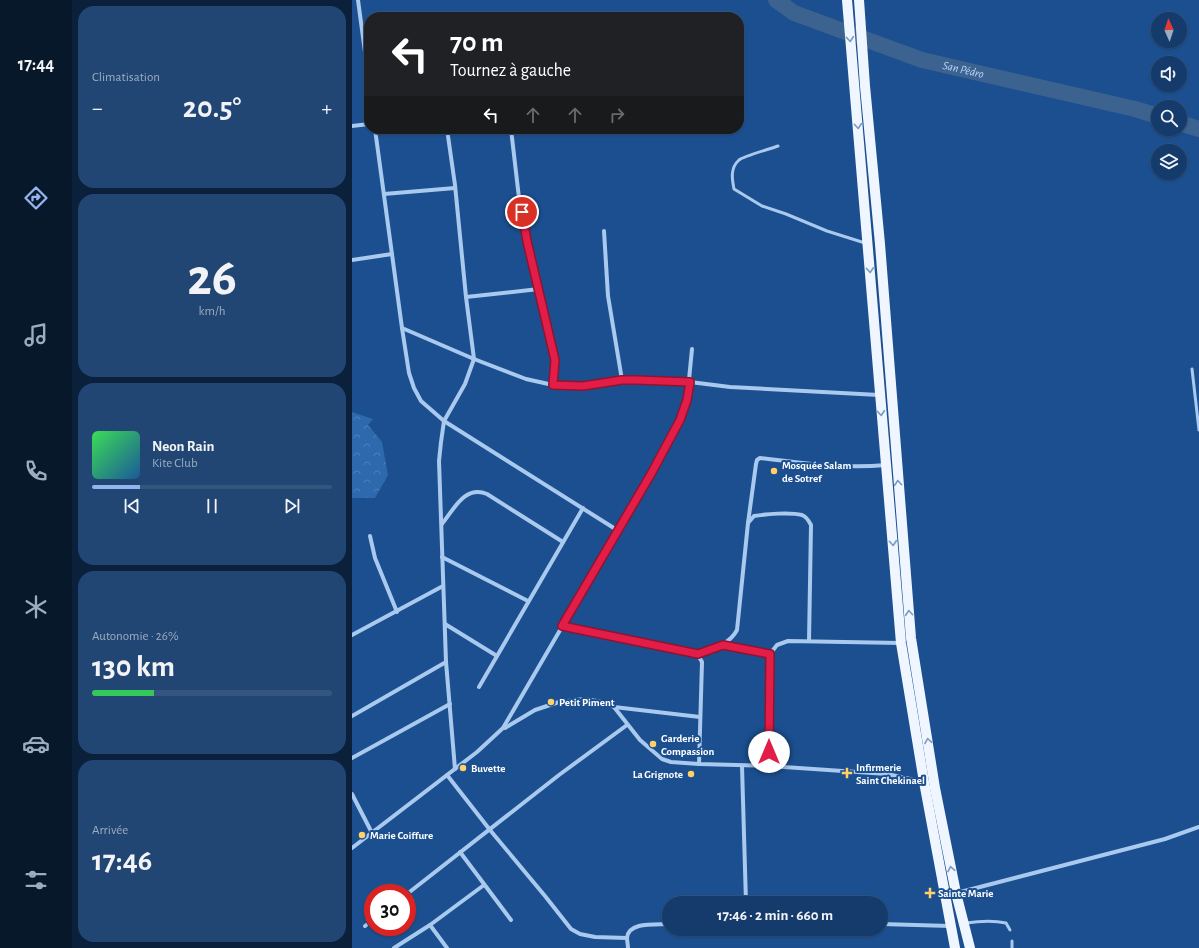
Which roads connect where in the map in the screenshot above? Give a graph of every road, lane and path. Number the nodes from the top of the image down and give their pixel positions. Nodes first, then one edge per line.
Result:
1 (358, 0) edge
2 (847, 0) edge
3 (859, 0) edge
4 (364, 45) edge
5 (364, 125) edge
6 (352, 126) edge
7 (376, 134) edge
8 (448, 134) edge
9 (512, 134) edge
10 (778, 146) dead end
11 (455, 188) junction
12 (384, 194) junction
13 (604, 231) dead end
14 (868, 244) junction
15 (880, 244) junction
16 (392, 254) junction
17 (352, 260) edge
18 (539, 289) junction
19 (466, 297) junction
20 (402, 328) junction
21 (692, 349) dead end
22 (474, 359) junction
23 (1192, 369) dead end
24 (622, 380) junction
25 (690, 382) junction
26 (553, 385) junction
27 (880, 395) junction
28 (444, 421) junction
29 (1199, 430) edge
30 (886, 466) junction
31 (583, 508) junction
32 (748, 523) junction
33 (442, 524) junction
34 (617, 530) junction
35 (370, 536) dead end
36 (563, 542) junction
37 (442, 557) junction
38 (443, 586) junction
39 (528, 601) junction
40 (397, 612) junction
41 (445, 624) junction
42 (562, 626) junction
43 (352, 635) edge
44 (809, 641) junction
45 (901, 642) junction
46 (723, 645) junction
47 (698, 654) junction
48 (770, 654) junction
49 (497, 656) junction
50 (446, 662) junction
51 (479, 687) dead end
52 (450, 704) junction
53 (614, 707) junction
54 (352, 716) edge
55 (700, 718) junction
56 (627, 724) junction
57 (503, 728) junction
58 (352, 758) edge
59 (699, 764) junction
60 (742, 766) junction
61 (769, 766) junction
62 (455, 769) junction
63 (447, 774) junction
64 (924, 782) junction
65 (352, 794) edge
66 (1199, 827) edge
67 (490, 830) junction
68 (372, 834) junction
69 (352, 848) edge
70 (460, 852) junction
71 (484, 885) junction
72 (416, 887) edge
73 (956, 893) junction
74 (746, 896) edge
75 (945, 896) junction
76 (511, 920) dead end
77 (662, 924) edge
78 (888, 924) edge
79 (965, 924) junction
80 (430, 925) junction
81 (951, 926) junction
82 (1010, 930) dead end
83 (627, 938) junction
84 (1012, 941) dead end
85 (394, 948) edge
86 (447, 948) edge
87 (628, 948) edge
88 (955, 948) edge
89 (970, 948) edge
90 (1012, 948) edge

1 - 4 street
2 -> 14 main road
3 - 15 main road
5 - 6 street
7 - 12 street
8 - 11 street
9 - 18 street
10 - 14 lane
11 - 12 street
11 - 19 street
12 - 16 street
13 - 24 street
14 - 15 lane
14 -> 27 main road
73 -> 15 main road
16 - 17 street
16 - 20 street
18 - 19 street
18 - 26 street
19 - 22 street
20 - 22 street
20 - 28 street
21 - 25 street
22 - 26 street
22 - 28 street
23 - 29 lane
24 - 25 street
24 - 26 street
25 - 27 street
25 - 34 street
27 -> 30 main road
28 - 31 street
28 - 33 street
30 - 32 street
30 -> 45 main road
31 - 34 street
31 - 36 street
32 - 44 street
32 - 46 street
33 - 36 street
33 - 37 street
34 - 42 street
35 - 40 street
36 - 39 street
37 - 38 street
37 - 39 street
38 - 40 street
38 - 41 street
39 - 49 street
40 - 43 street
41 - 49 street
41 - 50 street
42 - 47 street
42 - 57 street
44 - 45 street
44 - 48 street
45 - 64 main road
46 - 47 street
46 - 48 street
47 - 55 street
48 - 61 street
49 - 51 street
50 - 52 street
50 - 54 street
52 - 58 street
52 - 62 street
53 - 55 street
53 - 56 street
53 - 57 street
55 - 59 street
56 - 59 street
56 - 67 street
57 - 62 street
59 - 60 street
60 - 61 street
60 - 74 street
61 - 64 street
62 - 63 street
63 - 67 street
63 - 68 street
64 - 75 main road
65 - 68 street
66 - 73 street
67 - 70 street
67 - 83 street
68 - 69 street
70 - 71 street
70 - 72 street
71 - 76 street
71 - 80 street
73 - 75 street
73 - 79 main road
75 - 81 main road
77 - 83 street
78 - 81 street
79 - 82 lane
79 - 89 main road
80 - 85 street
80 - 86 street
81 - 88 main road
83 - 87 street
84 - 90 lane

